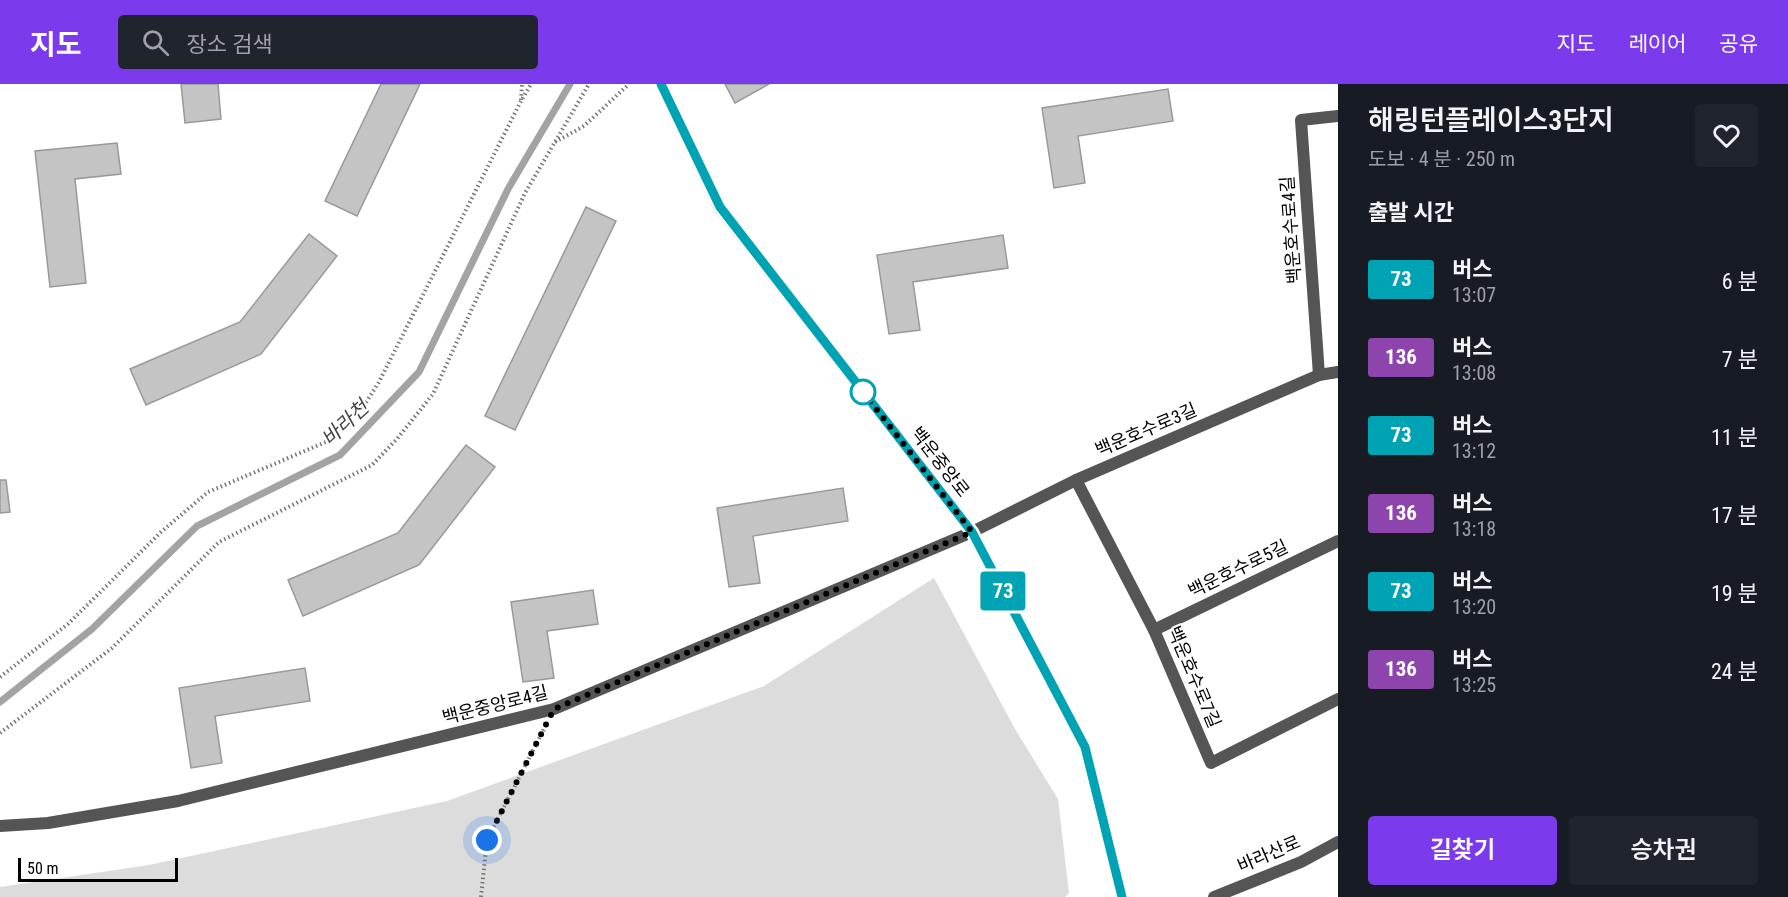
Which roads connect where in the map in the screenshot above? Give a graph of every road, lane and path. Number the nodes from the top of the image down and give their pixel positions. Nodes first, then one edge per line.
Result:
1 (522, 84) edge
2 (531, 84) edge
3 (589, 84) edge
4 (628, 84) edge
5 (661, 84) edge
6 (521, 100) junction
7 (1338, 116) edge
8 (555, 142) junction
9 (1338, 372) edge
10 (1320, 375) junction
11 (1076, 480) junction
12 (972, 532) junction
13 (1338, 541) edge
14 (1154, 630) junction
15 (0, 677) edge
16 (1338, 699) edge
17 (554, 709) junction
18 (0, 733) edge
19 (0, 826) edge
20 (1338, 842) edge
21 (481, 897) edge
22 (1122, 897) edge
23 (1214, 897) edge

1 - 6 path
2 - 6 path
3 - 8 path
4 - 8 path
5 - 12 street, 백운중앙로
6 - 15 path
7 - 10 street, 백운호수로4길
8 - 18 path
9 - 10 street, 백운호수로3길
10 - 11 street, 백운호수로3길
11 - 12 street, 백운호수로3길
11 - 14 street, 백운호수로7길
12 - 17 street, 백운중앙로4길
12 - 22 street, 백운중앙로
13 - 14 street, 백운호수로5길
14 - 16 street, 백운호수로7길
17 - 19 street, 백운중앙로4길
17 - 21 path
20 - 23 street, 바라산로

